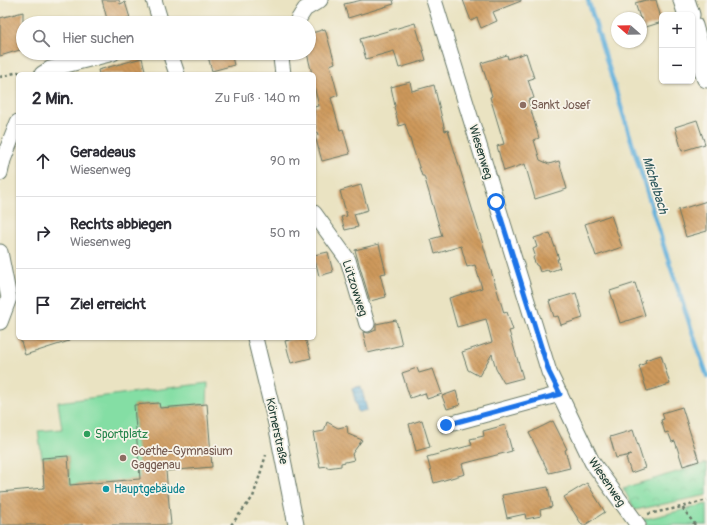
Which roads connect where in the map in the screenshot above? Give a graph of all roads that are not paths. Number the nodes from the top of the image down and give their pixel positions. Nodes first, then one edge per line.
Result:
1 (154, 0) edge
2 (320, 0) edge
3 (434, 0) edge
4 (684, 0) edge
5 (688, 12) edge
6 (159, 16) edge
7 (301, 16) edge
8 (695, 36) edge
9 (85, 60) edge
10 (172, 60) edge
11 (281, 60) edge
12 (45, 72) edge
13 (176, 72) edge
14 (283, 72) edge
15 (707, 77) edge
16 (16, 127) edge
17 (0, 173) edge
18 (316, 216) edge
19 (0, 252) edge
20 (0, 322) edge
21 (367, 324) dead end
22 (255, 340) edge
23 (560, 394) junction
24 (446, 425) dead end
25 (635, 521) edge
26 (296, 525) edge

1 - 6 street
2 - 7 street
3 - 23 street, Wiesenweg
4 - 5 main road
8 - 15 main road
9 - 12 street
10 - 13 street
11 - 14 street
16 - 17 street
18 - 21 street, Lützowweg
19 - 20 street
22 - 26 street, Körnerstraße
23 - 24 street
23 - 25 street, Wiesenweg

